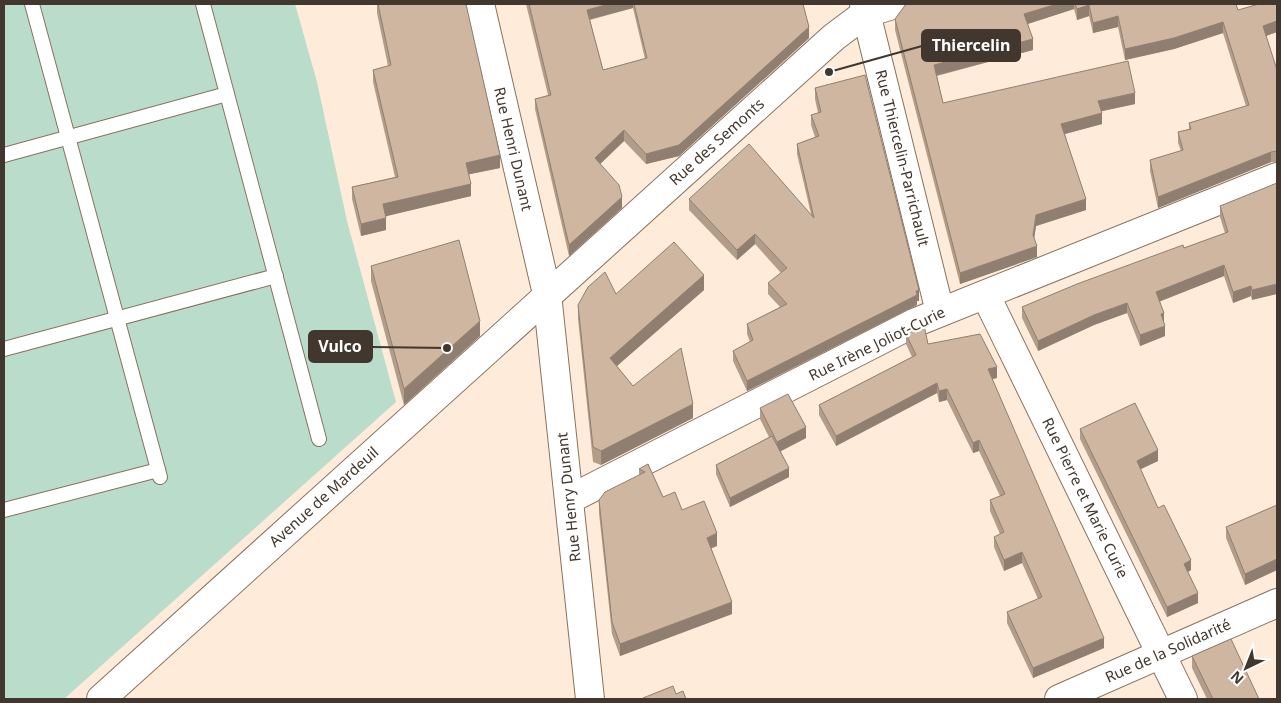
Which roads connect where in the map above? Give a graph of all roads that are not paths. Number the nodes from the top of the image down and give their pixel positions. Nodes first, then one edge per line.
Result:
1 (32, 4) edge
2 (203, 4) edge
3 (480, 4) edge
4 (896, 4) edge
5 (865, 8) edge
6 (227, 94) junction
7 (68, 138) junction
8 (4, 155) edge
9 (1277, 177) edge
10 (276, 276) junction
11 (547, 294) junction
12 (986, 296) junction
13 (940, 312) junction
14 (117, 318) junction
15 (4, 349) edge
16 (319, 439) dead end
17 (570, 499) junction
18 (4, 510) edge
19 (1277, 603) edge
20 (1161, 653) junction
21 (100, 699) edge
22 (590, 699) edge
23 (1058, 699) edge
24 (1183, 699) edge

1 - 7 lane
2 - 6 lane
3 - 11 street, Rue Henri Dunant
4 - 5 street, Rue des Semonts
5 - 11 street, Rue des Semonts
5 - 13 street, Rue Thiercelin-Parrichault
6 - 7 lane
6 - 10 lane
7 - 8 lane
7 - 14 lane
9 - 12 street, Rue Irène Joliot-Curie
10 - 14 lane
10 - 16 lane
11 - 17 street, Rue Henry Dunant
11 - 21 street, Avenue de Mardeuil
12 - 13 street, Rue Irène Joliot-Curie
12 - 20 street, Rue Pierre et Marie Curie
13 - 17 street, Rue Irène Joliot-Curie
14 - 15 lane
14 - 18 lane
17 - 22 street, Rue Henry Dunant
19 - 20 street, Rue de la Solidarité
20 - 23 street, Rue de la Solidarité
20 - 24 street, Rue Pierre et Marie Curie

